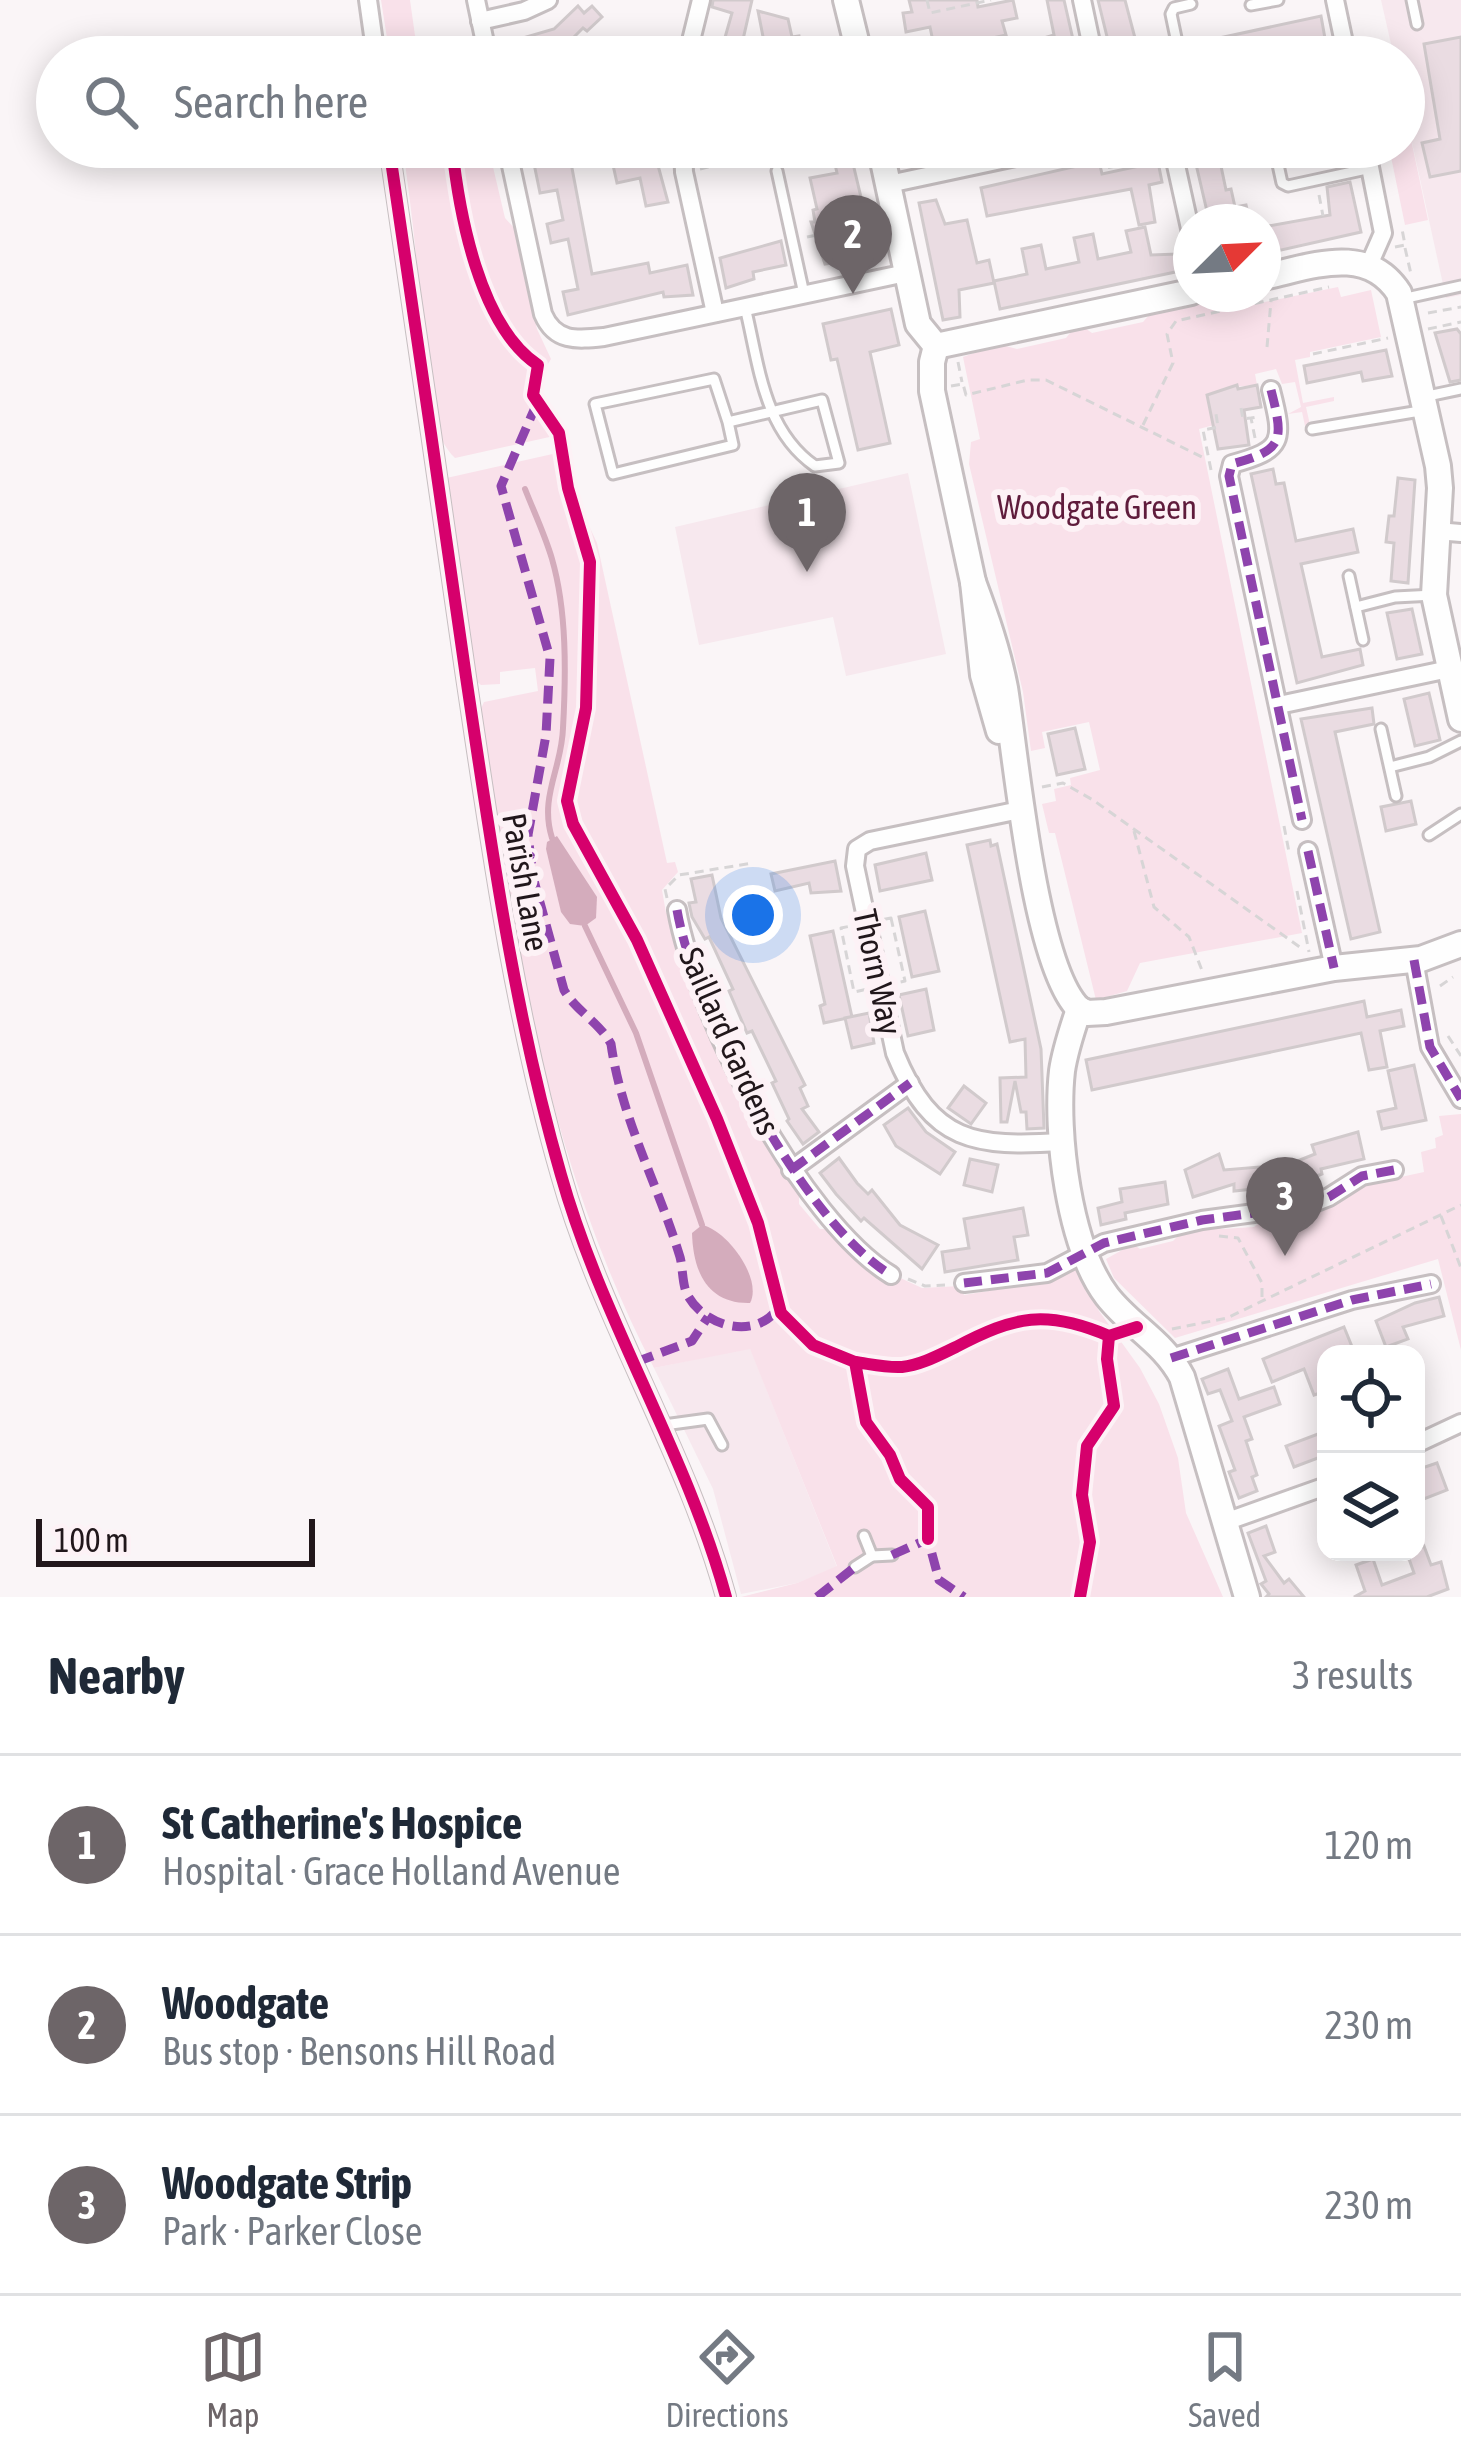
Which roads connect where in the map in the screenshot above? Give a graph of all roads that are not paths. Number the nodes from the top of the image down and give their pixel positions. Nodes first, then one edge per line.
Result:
1 (368, 0) edge
2 (476, 0) edge
3 (548, 0) edge
4 (701, 0) edge
5 (846, 0) edge
6 (1082, 0) edge
7 (1277, 0) edge
8 (1412, 0) edge
9 (1338, 1) edge
10 (1191, 4) dead end
11 (1251, 5) dead end
12 (481, 21) junction
13 (1417, 24) dead end
14 (373, 36) edge
15 (484, 36) edge
16 (692, 36) edge
17 (855, 36) edge
18 (1090, 36) edge
19 (1176, 36) edge
20 (1344, 36) edge
21 (392, 168) edge
22 (512, 168) edge
23 (684, 168) edge
24 (885, 168) edge
25 (987, 168) edge
26 (1177, 168) edge
27 (1279, 168) edge
28 (1371, 168) joint
29 (777, 171) dead end
30 (889, 184) junction
31 (1185, 204) edge
32 (1369, 265) junction
33 (906, 273) junction
34 (1281, 283) edge
35 (1461, 286) edge
36 (804, 295) junction
37 (1173, 296) edge
38 (746, 307) junction
39 (1411, 307) junction
40 (715, 313) junction
41 (936, 346) junction
42 (1461, 389) edge
43 (1271, 390) dead end
44 (1424, 403) junction
45 (770, 413) junction
46 (728, 422) junction
47 (1312, 429) dead end
48 (1449, 532) edge
49 (1349, 576) dead end
50 (1434, 595) junction
51 (1356, 607) junction
52 (1363, 640) dead end
53 (1449, 668) junction
54 (1279, 705) junction
55 (1461, 719) edge
56 (1382, 729) dead end
57 (1461, 741) edge
58 (1390, 767) junction
59 (1017, 792) junction
60 (1396, 796) dead end
61 (1461, 814) edge
62 (1302, 820) dead end
63 (1429, 836) dead end
64 (1308, 851) dead end
65 (677, 910) road end
66 (1461, 944) edge
67 (1331, 959) junction
68 (1414, 960) junction
69 (1079, 1009) junction
70 (910, 1083) junction
71 (1461, 1100) edge
72 (1064, 1142) junction
73 (791, 1170) junction
74 (1394, 1170) dead end
75 (1085, 1251) junction
76 (891, 1275) road end
77 (964, 1283) road end
78 (1431, 1284) dead end
79 (1171, 1358) junction
80 (1461, 1424) edge
81 (664, 1425) junction
82 (1425, 1440) edge
83 (722, 1444) dead end
84 (1317, 1489) edge
85 (1225, 1522) junction
86 (864, 1536) dead end
87 (892, 1555) dead end
88 (872, 1556) junction
89 (855, 1567) dead end
90 (726, 1597) edge
91 (1247, 1597) edge

1 - 14 street
2 - 12 street
3 - 12 street
4 - 16 street
5 - 17 street
6 - 18 street
7 - 11 lane
8 - 13 lane
9 - 20 street
10 - 19 lane
12 - 15 street
21 - 81 street, Parish Lane
22 - 40 street
23 - 40 street
24 - 30 street
25 - 30 street
26 - 31 street
27 - 28 lane
28 - 32 street
29 - 36 lane
30 - 33 street
32 - 34 street
32 - 39 street
33 - 36 street
33 - 41 street
35 - 39 lane
36 - 38 street
37 - 41 street
38 - 40 street
38 - 45 lane
39 - 44 street
41 - 59 street
42 - 44 lane
43 - 54 street
44 - 47 lane
44 - 48 street
45 - 45 lane
45 - 46 lane
46 - 46 lane
48 - 50 street
49 - 51 lane
50 - 51 lane
50 - 53 street
51 - 52 lane
53 - 54 street
53 - 55 street
54 - 62 street
56 - 58 lane
57 - 58 lane
58 - 60 lane
59 - 69 street
59 - 70 street, Thorn Way
61 - 63 lane
64 - 67 street
65 - 73 street, Saillard Gardens
66 - 68 street
67 - 68 street
67 - 69 street
68 - 71 street
69 - 72 street
70 - 72 street, Thorn Way
70 - 73 street, Saillard Gardens
72 - 75 street
73 - 76 street, Saillard Gardens
74 - 75 street
75 - 77 street
75 - 79 street
78 - 79 street
79 - 85 street
80 - 82 street
81 - 83 lane
81 - 90 street, Parish Lane
84 - 85 street
85 - 91 street
86 - 88 lane
87 - 88 lane
88 - 89 lane

